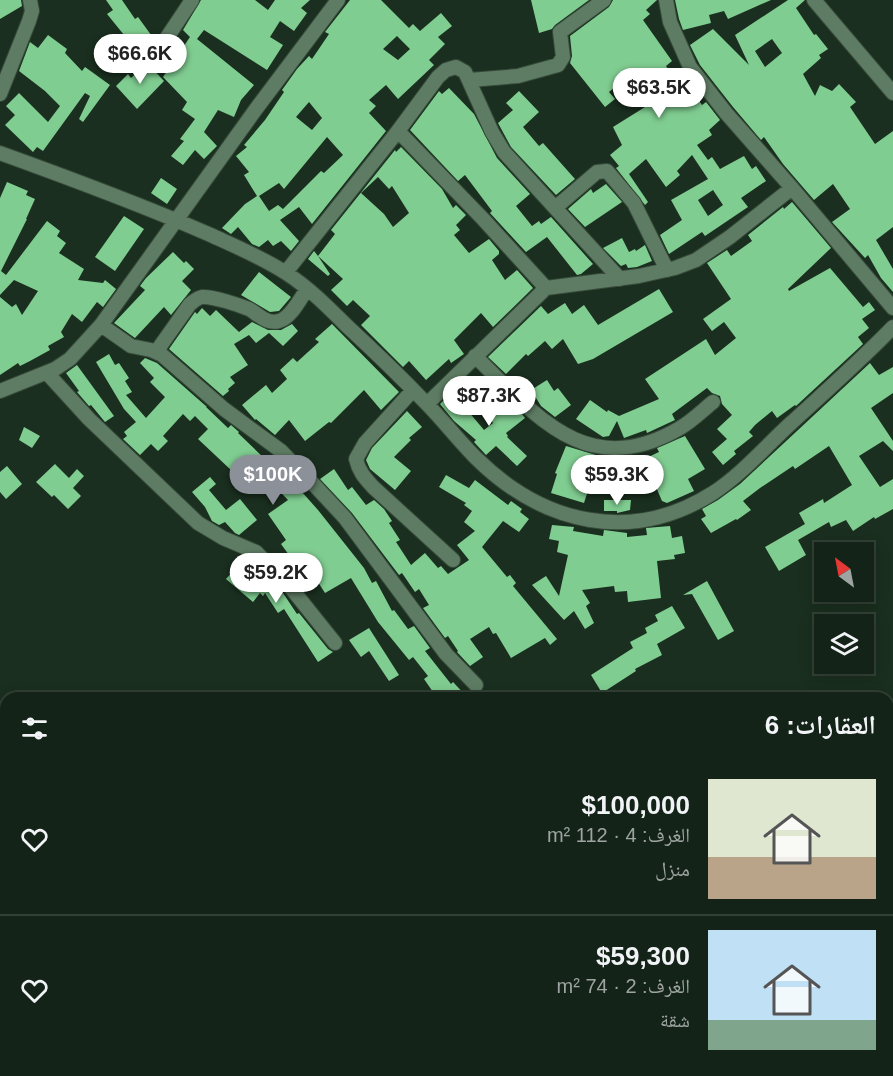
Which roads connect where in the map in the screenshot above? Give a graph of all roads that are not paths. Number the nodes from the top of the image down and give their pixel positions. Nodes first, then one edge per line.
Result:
1 (30, 0) edge
2 (192, 0) edge
3 (338, 0) edge
4 (604, 0) edge
5 (666, 0) edge
6 (814, 0) edge
7 (154, 57) dead end
8 (470, 80) junction
9 (893, 93) edge
10 (0, 94) edge
11 (398, 132) junction
12 (0, 153) edge
13 (792, 188) junction
14 (555, 208) junction
15 (177, 220) junction
16 (667, 270) junction
17 (285, 272) junction
18 (621, 279) junction
19 (546, 288) junction
20 (307, 289) junction
21 (893, 308) edge
22 (101, 325) junction
23 (892, 329) edge
24 (156, 352) junction
25 (475, 356) junction
26 (47, 373) junction
27 (413, 390) junction
28 (0, 391) edge
29 (713, 402) dead end
30 (427, 404) junction
31 (453, 560) dead end
32 (335, 643) dead end
33 (476, 685) dead end

1 - 10 street
2 - 7 street
3 - 15 street
4 - 8 street
5 - 13 street
6 - 9 street
8 - 11 street
8 - 14 street
11 - 17 street
11 - 19 street
12 - 15 street
13 - 16 street
13 - 21 street
14 - 16 street
14 - 18 street
15 - 17 street
15 - 22 street
16 - 18 street
17 - 20 street
18 - 19 street
19 - 25 street
20 - 24 street
20 - 27 street
22 - 24 street
22 - 26 street
23 - 30 street
24 - 33 street
25 - 29 street
25 - 30 street
26 - 28 street
26 - 32 street
27 - 30 street
27 - 31 street

